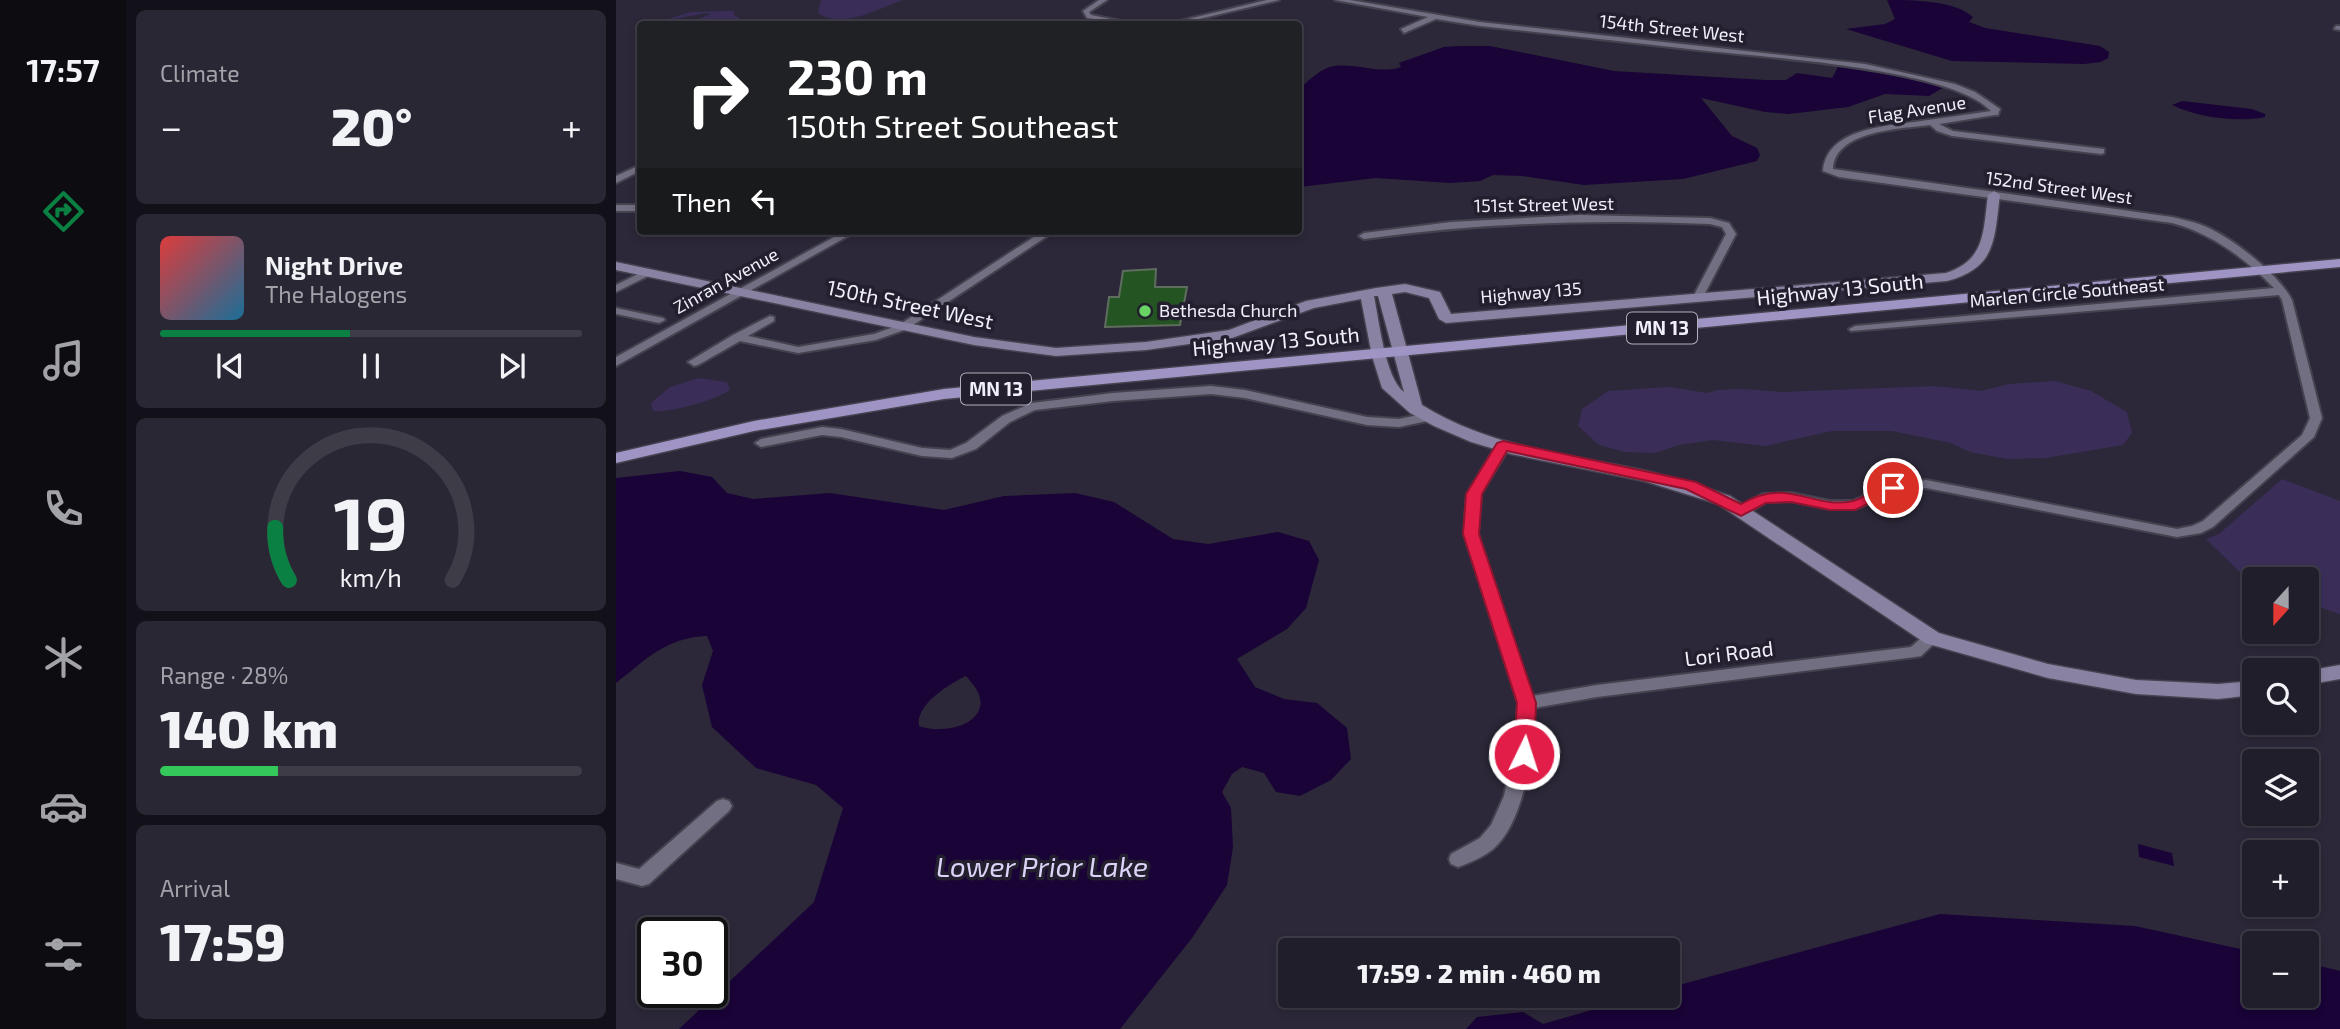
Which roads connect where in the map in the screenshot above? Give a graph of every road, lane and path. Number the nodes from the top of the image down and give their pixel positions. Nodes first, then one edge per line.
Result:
1 (1104, 0) edge
2 (1276, 0) edge
3 (1338, 0) edge
4 (1436, 16) junction
5 (1110, 21) edge
6 (1184, 21) edge
7 (1404, 31) dead end
8 (1996, 109) joint
9 (1933, 123) junction
10 (2101, 152) dead end
11 (637, 170) edge
12 (629, 174) junction
13 (637, 174) edge
14 (1839, 174) joint
15 (616, 180) edge
16 (1993, 195) junction
17 (616, 208) edge
18 (637, 208) edge
19 (845, 235) edge
20 (1044, 235) edge
21 (1364, 236) dead end
22 (2340, 263) edge
23 (616, 265) edge
24 (2262, 270) junction
25 (648, 272) junction
26 (616, 289) edge
27 (745, 291) junction
28 (1384, 291) junction
29 (2282, 291) junction
30 (1367, 294) junction
31 (1698, 297) junction
32 (616, 311) edge
33 (770, 318) dead end
34 (659, 320) dead end
35 (903, 327) junction
36 (1855, 329) dead end
37 (737, 337) junction
38 (1200, 340) joint
39 (1400, 347) junction
40 (1379, 349) junction
41 (616, 362) edge
42 (694, 362) dead end
43 (1422, 413) junction
44 (761, 443) dead end
45 (1503, 446) junction
46 (616, 450) edge
47 (616, 458) edge
48 (1741, 511) junction
49 (1932, 638) junction
50 (2340, 672) edge
51 (2319, 676) edge
52 (2242, 690) edge
53 (1526, 703) junction
54 (723, 806) dead end
55 (1458, 859) dead end
56 (616, 872) edge

1 - 5 street
2 - 6 street
3 - 4 street, 154th Street West
4 - 7 street
4 - 8 street, 154th Street West
8 - 9 street, Flag Avenue
9 - 10 street
9 - 14 street, Flag Avenue
11 - 12 street
12 - 13 street
12 - 15 street
14 - 16 street, 152nd Street West
16 - 24 street, 152nd Street West
16 - 31 street
17 - 18 street
19 - 27 street, Zinran Avenue
20 - 35 street
21 - 31 street, 151st Street West
22 - 24 main road, Highway 13 South / MN 13
23 - 25 street, 150th Street West
24 - 29 street, 152nd Street West
24 - 39 main road, Highway 13 South / MN 13
25 - 26 street
25 - 27 street, 150th Street West
27 - 35 street, 150th Street West
27 - 41 street, Zinran Avenue
28 - 30 street, Highway 135
28 - 31 street, Highway 135
28 - 39 street
29 - 36 street, Marlen Circle Southeast
29 - 48 street
30 - 38 street, Highway 135
30 - 40 street
32 - 34 street
33 - 37 street
35 - 37 street
35 - 38 street, 150th Street West
37 - 42 street
39 - 40 main road, Highway 13 South / MN 13
39 - 43 street
40 - 43 street
40 - 46 main road, Highway 13 South / MN 13
40 - 47 main road, Highway 13 South / MN 13
43 - 44 street
43 - 45 street
45 - 48 street
45 - 53 street
48 - 49 street
49 - 52 street
49 - 53 street, Lori Road
50 - 51 street
53 - 55 street
54 - 56 street

